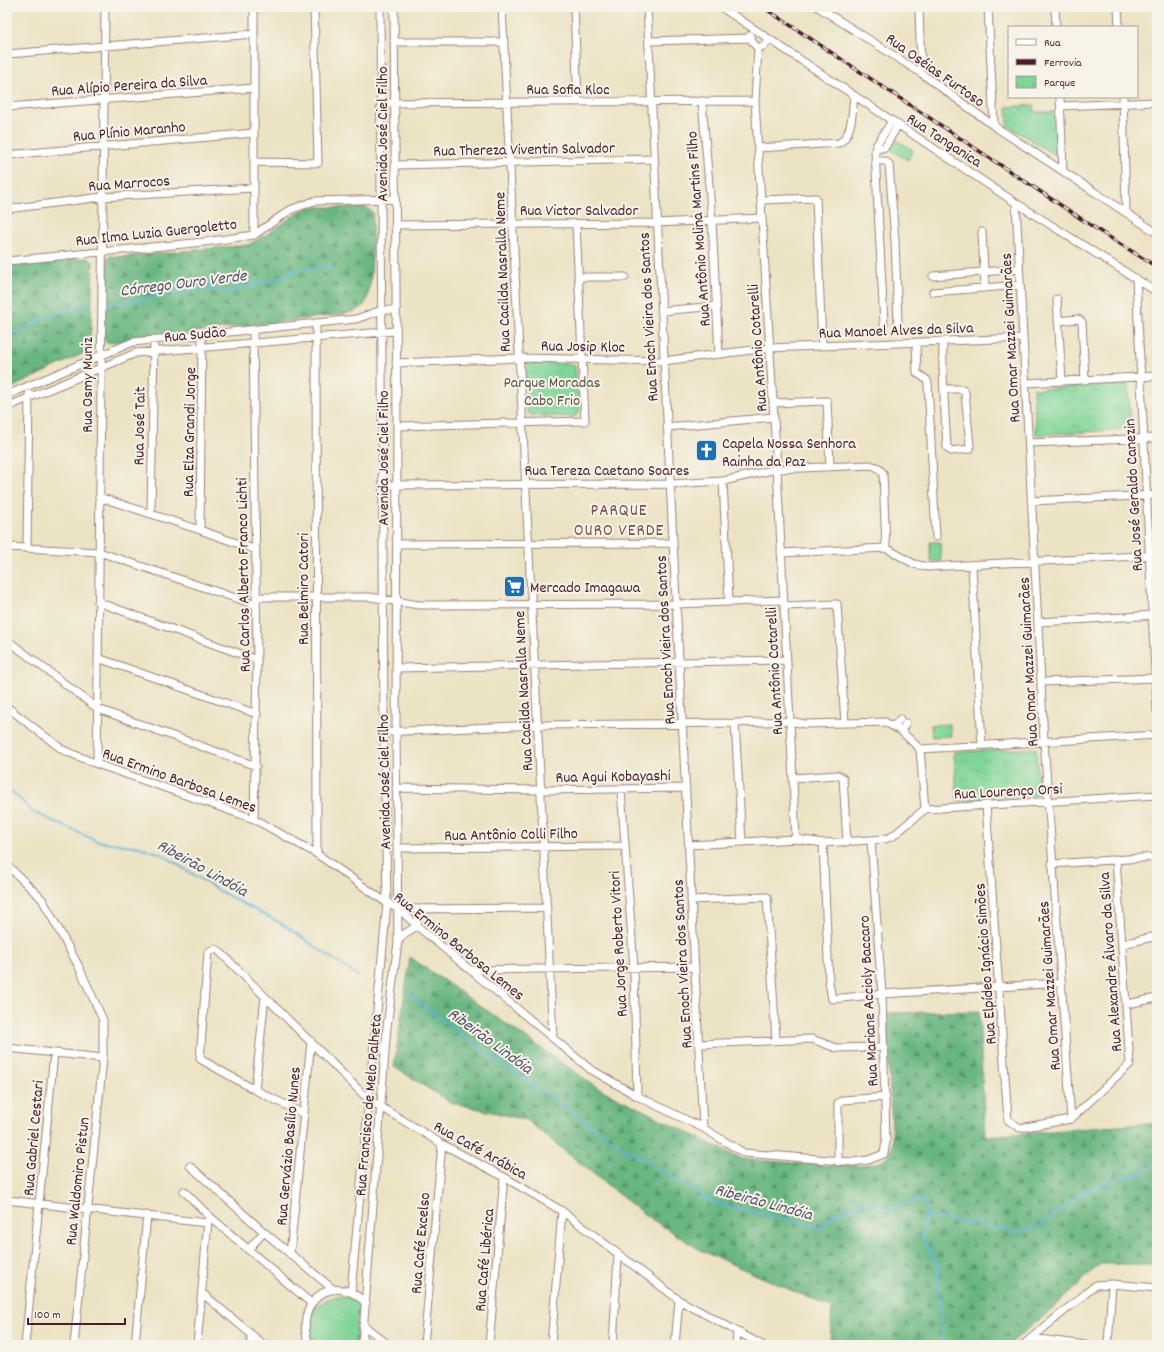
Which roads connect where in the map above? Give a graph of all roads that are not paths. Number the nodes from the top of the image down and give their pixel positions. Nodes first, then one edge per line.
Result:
1 (105, 7) edge
2 (254, 7) edge
3 (314, 7) edge
4 (380, 7) edge
5 (394, 7) edge
6 (502, 7) edge
7 (574, 7) edge
8 (647, 7) edge
9 (721, 7) edge
10 (818, 7) edge
11 (919, 7) edge
12 (988, 7) edge
13 (1055, 7) edge
14 (1118, 7) edge
15 (1056, 26) edge
16 (1119, 26) edge
17 (749, 27) junction
18 (254, 34) junction
19 (751, 38) junction
20 (769, 40) junction
21 (648, 41) junction
22 (394, 42) junction
23 (504, 42) junction
24 (104, 48) junction
25 (758, 48) junction
26 (7, 54) edge
27 (921, 74) junction
28 (254, 88) junction
29 (854, 96) junction
30 (1060, 98) edge
31 (104, 100) junction
32 (1124, 100) edge
33 (702, 101) junction
34 (755, 101) junction
35 (578, 102) junction
36 (651, 102) junction
37 (1157, 102) edge
38 (394, 103) junction
39 (507, 103) junction
40 (381, 104) junction
41 (1060, 106) junction
42 (7, 107) edge
43 (892, 121) junction
44 (898, 125) junction
45 (994, 126) junction
46 (254, 133) junction
47 (103, 146) junction
48 (758, 148) junction
49 (875, 150) junction
50 (7, 155) edge
51 (653, 159) junction
52 (875, 161) junction
53 (254, 162) junction
54 (510, 163) junction
55 (395, 165) junction
56 (1064, 170) junction
57 (254, 188) junction
58 (102, 198) junction
59 (381, 199) junction
60 (395, 199) junction
61 (761, 200) junction
62 (1016, 203) junction
63 (7, 209) edge
64 (1126, 211) junction
65 (762, 218) junction
66 (712, 221) junction
67 (513, 223) junction
68 (656, 223) junction
69 (576, 224) junction
70 (395, 225) junction
71 (982, 232) dead end
72 (1157, 233) edge
73 (254, 235) junction
74 (101, 251) junction
75 (7, 260) edge
76 (1019, 268) junction
77 (984, 272) junction
78 (933, 276) dead end
79 (578, 277) junction
80 (625, 277) dead end
81 (1136, 278) junction
82 (1020, 285) junction
83 (985, 288) junction
84 (933, 292) dead end
85 (1157, 292) edge
86 (1057, 299) dead end
87 (716, 306) junction
88 (382, 310) junction
89 (395, 310) junction
90 (661, 311) junction
91 (1058, 321) junction
92 (898, 323) dead end
93 (316, 324) junction
94 (884, 324) dead end
95 (253, 330) junction
96 (382, 331) junction
97 (395, 331) junction
98 (202, 334) junction
99 (316, 337) junction
100 (1023, 338) junction
101 (154, 339) junction
102 (254, 342) junction
103 (916, 342) junction
104 (943, 342) junction
105 (203, 346) junction
106 (822, 346) junction
107 (769, 348) junction
108 (154, 350) junction
109 (719, 354) junction
110 (100, 356) junction
111 (518, 358) junction
112 (582, 358) junction
113 (663, 361) junction
114 (396, 363) junction
115 (100, 367) junction
116 (1157, 376) edge
117 (1140, 377) junction
118 (1085, 380) junction
119 (1062, 381) junction
120 (1025, 383) junction
121 (30, 386) junction
122 (944, 389) junction
123 (7, 395) edge
124 (29, 397) junction
125 (773, 403) junction
126 (7, 407) edge
127 (774, 417) junction
128 (523, 422) junction
129 (397, 426) junction
130 (667, 427) junction
131 (1157, 438) edge
132 (1143, 439) junction
133 (1029, 443) junction
134 (830, 466) junction
135 (777, 469) junction
136 (723, 481) junction
137 (526, 483) junction
138 (671, 484) junction
139 (383, 485) junction
140 (397, 485) junction
141 (1146, 495) junction
142 (1157, 495) edge
143 (99, 497) junction
144 (1031, 502) junction
145 (151, 513) junction
146 (200, 530) junction
147 (936, 537) dead end
148 (673, 543) junction
149 (397, 544) junction
150 (529, 544) junction
151 (7, 547) edge
152 (27, 548) junction
153 (886, 548) junction
154 (256, 550) junction
155 (99, 552) junction
156 (781, 553) junction
157 (1149, 556) junction
158 (1157, 556) edge
159 (1035, 562) junction
160 (972, 566) junction
161 (256, 597) junction
162 (316, 597) junction
163 (383, 598) junction
164 (397, 601) junction
165 (98, 602) junction
166 (729, 602) junction
167 (783, 603) junction
168 (676, 604) junction
169 (256, 605) junction
170 (532, 605) junction
171 (1154, 616) edge
172 (1039, 622) junction
173 (7, 640) edge
174 (98, 658) junction
175 (257, 660) junction
176 (786, 660) junction
177 (679, 663) junction
178 (535, 665) junction
179 (396, 668) junction
180 (1156, 678) edge
181 (1042, 682) junction
182 (7, 707) edge
183 (98, 709) junction
184 (1157, 710) edge
185 (257, 714) junction
186 (790, 721) junction
187 (903, 721) dead end
188 (845, 723) junction
189 (682, 724) junction
190 (735, 724) junction
191 (538, 725) junction
192 (897, 728) junction
193 (396, 731) junction
194 (384, 732) junction
195 (1157, 734) edge
196 (1044, 741) junction
197 (982, 745) junction
198 (920, 749) junction
199 (97, 764) junction
200 (256, 766) junction
201 (793, 778) junction
202 (396, 788) junction
203 (686, 788) junction
204 (621, 789) junction
205 (541, 790) junction
206 (1157, 795) edge
207 (1048, 802) junction
208 (986, 805) junction
209 (925, 809) junction
210 (254, 819) junction
211 (796, 839) junction
212 (871, 840) junction
213 (742, 842) junction
214 (847, 842) junction
215 (822, 843) junction
216 (689, 845) junction
217 (625, 846) junction
218 (544, 847) junction
219 (398, 848) junction
220 (317, 854) junction
221 (1157, 856) edge
222 (1116, 859) junction
223 (1052, 864) junction
224 (7, 865) edge
225 (692, 900) junction
226 (387, 903) junction
227 (547, 908) junction
228 (399, 909) junction
229 (423, 909) junction
230 (417, 926) junction
231 (1157, 936) edge
232 (398, 942) junction
233 (1123, 944) junction
234 (695, 967) junction
235 (550, 968) junction
236 (634, 968) junction
237 (472, 970) junction
238 (1062, 983) junction
239 (999, 987) junction
240 (882, 994) junction
241 (265, 998) junction
242 (1157, 998) edge
243 (1126, 1004) junction
244 (553, 1038) junction
245 (776, 1040) junction
246 (311, 1041) junction
247 (698, 1044) junction
248 (884, 1047) junction
249 (7, 1048) edge
250 (54, 1053) junction
251 (103, 1058) junction
252 (255, 1090) junction
253 (637, 1096) junction
254 (886, 1097) junction
255 (368, 1099) junction
256 (380, 1107) junction
257 (304, 1114) junction
258 (1071, 1119) junction
259 (703, 1128) junction
260 (442, 1144) junction
261 (879, 1157) joint
262 (838, 1162) junction
263 (190, 1166) dead end
264 (504, 1177) junction
265 (184, 1191) dead end
266 (7, 1200) edge
267 (39, 1203) junction
268 (87, 1209) junction
269 (562, 1211) junction
270 (147, 1215) junction
271 (208, 1215) junction
272 (208, 1223) junction
273 (264, 1232) junction
274 (248, 1250) junction
275 (290, 1254) junction
276 (618, 1255) junction
277 (1112, 1284) junction
278 (1157, 1288) edge
279 (334, 1290) junction
280 (351, 1292) junction
281 (202, 1293) junction
282 (679, 1300) junction
283 (312, 1303) junction
284 (366, 1303) junction
285 (363, 1325) junction
286 (737, 1332) junction
287 (251, 1335) junction
288 (305, 1335) junction
289 (1031, 1338) junction
290 (362, 1342) edge
291 (25, 1345) edge
292 (74, 1345) edge
293 (135, 1345) edge
294 (198, 1345) edge
295 (251, 1345) edge
296 (264, 1345) edge
297 (304, 1345) edge
298 (310, 1345) edge
299 (369, 1345) edge
300 (389, 1345) edge
301 (424, 1345) edge
302 (489, 1345) edge
303 (551, 1345) edge
304 (614, 1345) edge
305 (675, 1345) edge
306 (736, 1345) edge
307 (762, 1345) edge
308 (1023, 1345) edge
309 (1086, 1345) edge
310 (1108, 1345) edge

1 - 24 street, Rua Osmy Muniz
2 - 18 street
3 - 53 street
4 - 40 street, Avenida José Ciel Filho
5 - 22 street, Avenida José Ciel Filho
6 - 23 street, Rua Cacilda Nasralla Neme
7 - 35 street
8 - 21 street, Rua Enoch Vieira dos Santos
9 - 17 street, Rua Tanganica
10 - 27 street, Rua Oséias Furtoso
11 - 27 street
12 - 45 street
13 - 15 street
14 - 16 street
17 - 19 street
17 - 20 street, Rua Tanganica
18 - 24 street
18 - 28 street
19 - 21 street
19 - 25 street
20 - 25 street
20 - 29 street, Rua Tanganica
21 - 36 street, Rua Enoch Vieira dos Santos
22 - 23 street
22 - 38 street, Avenida José Ciel Filho
23 - 39 street, Rua Cacilda Nasralla Neme
24 - 26 street
24 - 31 street, Rua Osmy Muniz
25 - 34 street, Rua Antônio Cotarelli
27 - 45 street, Rua Oséias Furtoso
28 - 31 street, Rua Alípio Pereira da Silva
28 - 46 street
29 - 43 street, Rua Tanganica
29 - 48 street
30 - 41 street
31 - 42 street, Rua Alípio Pereira da Silva
31 - 47 street, Rua Osmy Muniz
32 - 37 street
32 - 41 street
32 - 64 street
33 - 34 street, Rua Sofia Kloc
33 - 36 street, Rua Sofia Kloc
33 - 66 street, Rua Antônio Molina Martins Filho
34 - 48 street, Rua Antônio Cotarelli
35 - 36 street, Rua Sofia Kloc
35 - 39 street, Rua Sofia Kloc
36 - 51 street, Rua Enoch Vieira dos Santos
38 - 39 street, Rua Sofia Kloc
38 - 40 street, Rua Sofia Kloc
38 - 55 street, Avenida José Ciel Filho
39 - 54 street, Rua Cacilda Nasralla Neme
40 - 59 street, Avenida José Ciel Filho
41 - 56 street
43 - 44 street, Rua Tanganica
43 - 49 street
44 - 49 street
44 - 62 street, Rua Tanganica
45 - 56 street, Rua Oséias Furtoso
46 - 47 street, Rua Plínio Maranho
46 - 53 street
47 - 50 street, Rua Plínio Maranho
47 - 58 street, Rua Osmy Muniz
48 - 61 street, Rua Antônio Cotarelli
49 - 52 street
51 - 54 street, Rua Thereza Viventin Salvador
51 - 68 street, Rua Enoch Vieira dos Santos
52 - 92 street
52 - 94 street
53 - 57 street
54 - 55 street, Rua Thereza Viventin Salvador
54 - 67 street, Rua Cacilda Nasralla Neme
55 - 60 street, Avenida José Ciel Filho
56 - 64 street, Rua Oséias Furtoso
57 - 58 street, Rua Marrocos
57 - 73 street
58 - 63 street, Rua Marrocos
58 - 74 street, Rua Osmy Muniz
59 - 60 street, Rua Ilma Luzia Guergoletto
59 - 73 street, Rua Ilma Luzia Guergoletto
59 - 88 street, Avenida José Ciel Filho
60 - 70 street, Avenida José Ciel Filho
61 - 65 street, Rua Antônio Cotarelli
61 - 106 street
62 - 76 street, Rua Omar Mazzei Guimarães
62 - 81 street, Rua Tanganica
64 - 72 street, Rua Oséias Furtoso
65 - 66 street, Rua Victor Salvador
65 - 107 street, Rua Antônio Cotarelli
66 - 68 street, Rua Victor Salvador
66 - 87 street, Rua Antônio Molina Martins Filho
67 - 69 street, Rua Victor Salvador
67 - 70 street, Rua Victor Salvador
67 - 111 street, Rua Cacilda Nasralla Neme
68 - 69 street, Rua Victor Salvador
68 - 90 street, Rua Enoch Vieira dos Santos
69 - 79 street
70 - 89 street, Avenida José Ciel Filho
71 - 77 street
73 - 74 street, Rua Ilma Luzia Guergoletto
74 - 75 street, Rua Ilma Luzia Guergoletto
74 - 110 street, Rua Osmy Muniz
76 - 77 street
76 - 82 street, Rua Omar Mazzei Guimarães
77 - 78 street
77 - 83 street
79 - 80 street
79 - 112 street
81 - 85 street, Rua Tanganica
81 - 117 street, Rua José Geraldo Canezin
82 - 83 street
82 - 100 street, Rua Omar Mazzei Guimarães
83 - 84 street
86 - 91 street
87 - 90 street
87 - 109 street, Rua Antônio Molina Martins Filho
88 - 89 street, Rua Sudão
88 - 93 street, Rua Sudão
88 - 96 street, Avenida José Ciel Filho
89 - 97 street, Avenida José Ciel Filho
90 - 113 street, Rua Enoch Vieira dos Santos
91 - 118 street
91 - 119 street
93 - 95 street, Rua Sudão
93 - 99 street, Rua Belmiro Catori
95 - 98 street, Rua Sudão
95 - 102 street, Rua Carlos Alberto Franco Lichti
96 - 97 street, Rua Sudão
96 - 99 street, Rua Sudão
96 - 139 street, Avenida José Ciel Filho
97 - 114 street, Avenida José Ciel Filho
98 - 101 street, Rua Sudão
98 - 105 street, Rua Elza Grandi Jorge
99 - 102 street, Rua Sudão
99 - 162 street, Rua Belmiro Catori
100 - 104 street, Rua Manoel Alves da Silva
100 - 120 street, Rua Omar Mazzei Guimarães
101 - 108 street, Rua José Tait
101 - 110 street, Rua Sudão
102 - 105 street, Rua Sudão
102 - 154 street, Rua Carlos Alberto Franco Lichti
103 - 104 street, Rua Manoel Alves da Silva
103 - 106 street, Rua Manoel Alves da Silva
103 - 147 street
104 - 122 street
105 - 108 street, Rua Sudão
105 - 146 street, Rua Elza Grandi Jorge
106 - 107 street, Rua Manoel Alves da Silva
107 - 109 street, Rua Josip Kloc
107 - 125 street, Rua Antônio Cotarelli
108 - 115 street, Rua Sudão
108 - 145 street, Rua José Tait
109 - 113 street, Rua Josip Kloc
110 - 115 street, Rua Osmy Muniz
110 - 121 street, Rua Sudão
111 - 112 street, Rua Josip Kloc
111 - 114 street, Rua Josip Kloc
111 - 128 street, Rua Cacilda Nasralla Neme
112 - 113 street, Rua Josip Kloc
112 - 128 street
113 - 130 street, Rua Enoch Vieira dos Santos
114 - 129 street, Avenida José Ciel Filho
115 - 124 street, Rua Sudão
115 - 143 street, Rua Osmy Muniz
116 - 117 street
117 - 118 street
117 - 132 street, Rua José Geraldo Canezin
118 - 119 street
119 - 120 street
120 - 133 street, Rua Omar Mazzei Guimarães
121 - 123 street, Rua Sudão
121 - 124 street
122 - 122 street
124 - 126 street, Rua Sudão
124 - 152 street
125 - 127 street, Rua Antônio Cotarelli
125 - 134 street
127 - 130 street
127 - 135 street, Rua Antônio Cotarelli
128 - 129 street
128 - 137 street, Rua Cacilda Nasralla Neme
129 - 140 street, Avenida José Ciel Filho
130 - 138 street, Rua Enoch Vieira dos Santos
131 - 132 street
132 - 133 street
132 - 141 street, Rua José Geraldo Canezin
133 - 144 street, Rua Omar Mazzei Guimarães
134 - 135 street, Rua Tereza Caetano Soares
134 - 153 street, Rua Tereza Caetano Soares
135 - 136 street, Rua Tereza Caetano Soares
135 - 156 street, Rua Antônio Cotarelli
136 - 138 street, Rua Tereza Caetano Soares
136 - 166 street
137 - 138 street, Rua Tereza Caetano Soares
137 - 140 street, Rua Tereza Caetano Soares
137 - 150 street, Rua Cacilda Nasralla Neme
138 - 148 street, Rua Enoch Vieira dos Santos
139 - 140 street, Rua Tereza Caetano Soares
139 - 163 street, Avenida José Ciel Filho
140 - 149 street, Avenida José Ciel Filho
141 - 142 street
141 - 144 street
141 - 157 street, Rua José Geraldo Canezin
143 - 145 street
143 - 155 street, Rua Osmy Muniz
144 - 159 street, Rua Omar Mazzei Guimarães
145 - 146 street
146 - 154 street
148 - 150 street
148 - 168 street, Rua Enoch Vieira dos Santos
149 - 150 street
149 - 164 street, Avenida José Ciel Filho
150 - 170 street, Rua Cacilda Nasralla Neme
151 - 152 street
152 - 155 street
153 - 156 street
153 - 160 street
154 - 161 street, Rua Carlos Alberto Franco Lichti
155 - 165 street, Rua Osmy Muniz
155 - 169 street
156 - 167 street, Rua Antônio Cotarelli
157 - 158 street
157 - 159 street
157 - 171 street, Rua José Geraldo Canezin
159 - 160 street
159 - 172 street, Rua Omar Mazzei Guimarães
160 - 197 street
161 - 162 street
161 - 169 street, Rua Carlos Alberto Franco Lichti
162 - 163 street
162 - 220 street, Rua Belmiro Catori
163 - 164 street
163 - 194 street, Avenida José Ciel Filho
164 - 170 street
164 - 179 street, Avenida José Ciel Filho
165 - 174 street, Rua Osmy Muniz
165 - 175 street
166 - 167 street
166 - 168 street
167 - 176 street, Rua Antônio Cotarelli
167 - 188 street
168 - 170 street
168 - 177 street, Rua Enoch Vieira dos Santos
169 - 175 street, Rua Carlos Alberto Franco Lichti
170 - 178 street, Rua Cacilda Nasralla Neme
171 - 172 street
171 - 180 street, Rua José Geraldo Canezin
172 - 181 street, Rua Omar Mazzei Guimarães
173 - 183 street
174 - 183 street, Rua Osmy Muniz
174 - 185 street
175 - 185 street, Rua Carlos Alberto Franco Lichti
176 - 177 street
176 - 186 street, Rua Antônio Cotarelli
177 - 178 street
177 - 189 street, Rua Enoch Vieira dos Santos
178 - 179 street
178 - 191 street, Rua Cacilda Nasralla Neme
179 - 193 street, Avenida José Ciel Filho
180 - 181 street
180 - 184 street, Rua José Geraldo Canezin
181 - 196 street, Rua Omar Mazzei Guimarães
182 - 199 street, Rua Ermino Barbosa Lemes
183 - 199 street, Rua Osmy Muniz
183 - 200 street
185 - 200 street, Rua Carlos Alberto Franco Lichti
186 - 188 street
186 - 190 street
186 - 201 street, Rua Antônio Cotarelli
187 - 192 street
188 - 192 street
189 - 190 street
189 - 191 street
189 - 203 street, Rua Enoch Vieira dos Santos
190 - 213 street
191 - 193 street
191 - 205 street, Rua Cacilda Nasralla Neme
192 - 198 street
193 - 194 street
193 - 202 street, Avenida José Ciel Filho
194 - 226 street, Avenida José Ciel Filho
195 - 196 street
196 - 197 street
196 - 207 street, Rua Omar Mazzei Guimarães
197 - 198 street
198 - 209 street
199 - 210 street, Rua Ermino Barbosa Lemes
200 - 210 street, Rua Carlos Alberto Franco Lichti
201 - 211 street, Rua Antônio Cotarelli
201 - 214 street
202 - 205 street, Rua Agui Kobayashi
202 - 219 street, Avenida José Ciel Filho
203 - 204 street, Rua Agui Kobayashi
203 - 216 street, Rua Enoch Vieira dos Santos
204 - 205 street, Rua Agui Kobayashi
204 - 217 street, Rua Jorge Roberto Vitori
205 - 218 street, Rua Cacilda Nasralla Neme
206 - 207 street, Rua Lourenço Orsi
207 - 208 street, Rua Lourenço Orsi
207 - 223 street, Rua Omar Mazzei Guimarães
208 - 209 street, Rua Lourenço Orsi
208 - 239 street, Rua Elpídeo Ignácio Simões
209 - 212 street
210 - 220 street, Rua Ermino Barbosa Lemes
211 - 213 street
211 - 215 street
212 - 214 street
212 - 240 street, Rua Mariane Accioly Baccaro
213 - 216 street
214 - 215 street
215 - 240 street
216 - 225 street, Rua Enoch Vieira dos Santos
217 - 218 street, Rua Antônio Colli Filho
217 - 236 street, Rua Jorge Roberto Vitori
218 - 219 street, Rua Antônio Colli Filho
218 - 227 street, Rua Cacilda Nasralla Neme
219 - 228 street, Avenida José Ciel Filho
220 - 226 street, Rua Ermino Barbosa Lemes
221 - 222 street
222 - 223 street
222 - 233 street, Rua Alexandre Álvaro da Silva
223 - 238 street, Rua Omar Mazzei Guimarães
224 - 251 street, Rua Waldomiro Pistun
225 - 234 street, Rua Enoch Vieira dos Santos
225 - 245 street
226 - 228 street, Rua Ermino Barbosa Lemes
226 - 255 street, Rua Francisco de Melo Palheta
227 - 229 street
227 - 235 street, Rua Cacilda Nasralla Neme
228 - 229 street
228 - 230 street, Rua Ermino Barbosa Lemes
228 - 232 street, Rua Francisco de Melo Palheta
229 - 230 street
230 - 232 street
230 - 237 street, Rua Ermino Barbosa Lemes
231 - 233 street
232 - 256 street, Rua Francisco de Melo Palheta
233 - 243 street, Rua Alexandre Álvaro da Silva
234 - 236 street
234 - 247 street, Rua Enoch Vieira dos Santos
235 - 236 street
235 - 237 street
235 - 244 street, Rua Cacilda Nasralla Neme
236 - 253 street, Rua Jorge Roberto Vitori
237 - 244 street, Rua Ermino Barbosa Lemes
238 - 239 street
238 - 258 street, Rua Omar Mazzei Guimarães
239 - 240 street
239 - 258 street, Rua Elpídeo Ignácio Simões
240 - 248 street, Rua Mariane Accioly Baccaro
241 - 246 street, Rua Café Arábica
241 - 252 street
241 - 252 street, Rua Café Arábica
242 - 243 street
243 - 258 street, Rua Alexandre Álvaro da Silva
244 - 253 street, Rua Ermino Barbosa Lemes
245 - 247 street
245 - 248 street
246 - 255 street, Rua Café Arábica
246 - 257 street, Rua Gervázio Basílio Nunes
247 - 259 street, Rua Enoch Vieira dos Santos
248 - 254 street, Rua Mariane Accioly Baccaro
249 - 250 street
250 - 251 street
250 - 267 street, Rua Gabriel Cestari
251 - 268 street, Rua Waldomiro Pistun
252 - 257 street
253 - 259 street, Rua Ermino Barbosa Lemes
254 - 261 street, Rua Mariane Accioly Baccaro
254 - 262 street
255 - 256 street, Rua Café Arábica
255 - 280 street, Rua Francisco de Melo Palheta
256 - 260 street, Rua Café Arábica
256 - 284 street, Rua Francisco de Melo Palheta
257 - 275 street, Rua Gervázio Basílio Nunes
259 - 262 street, Rua Ermino Barbosa Lemes
260 - 264 street, Rua Café Arábica
260 - 301 street, Rua Café Excelso
261 - 262 street, Rua Ermino Barbosa Lemes
263 - 273 street
264 - 269 street, Rua Café Arábica
264 - 302 street, Rua Café Libérica
265 - 271 street
266 - 267 street
267 - 268 street
267 - 291 street, Rua Gabriel Cestari
268 - 270 street
268 - 292 street, Rua Waldomiro Pistun
269 - 276 street, Rua Café Arábica
269 - 303 street
270 - 272 street
270 - 293 street
271 - 272 street
271 - 274 street
272 - 281 street
273 - 274 street
273 - 275 street
274 - 283 street
275 - 279 street
276 - 282 street, Rua Café Arábica
276 - 304 street
277 - 278 street
277 - 289 street
277 - 310 street
279 - 280 street
279 - 283 street
280 - 284 street
281 - 287 street
281 - 294 street
282 - 286 street, Rua Café Arábica
282 - 305 street
283 - 288 street
284 - 285 street, Rua Francisco de Melo Palheta
285 - 290 street, Rua Francisco de Melo Palheta
285 - 300 street
286 - 306 street
286 - 307 street, Rua Café Arábica
287 - 295 street
287 - 296 street
288 - 297 street
288 - 298 street
289 - 308 street
289 - 309 street
290 - 299 street

